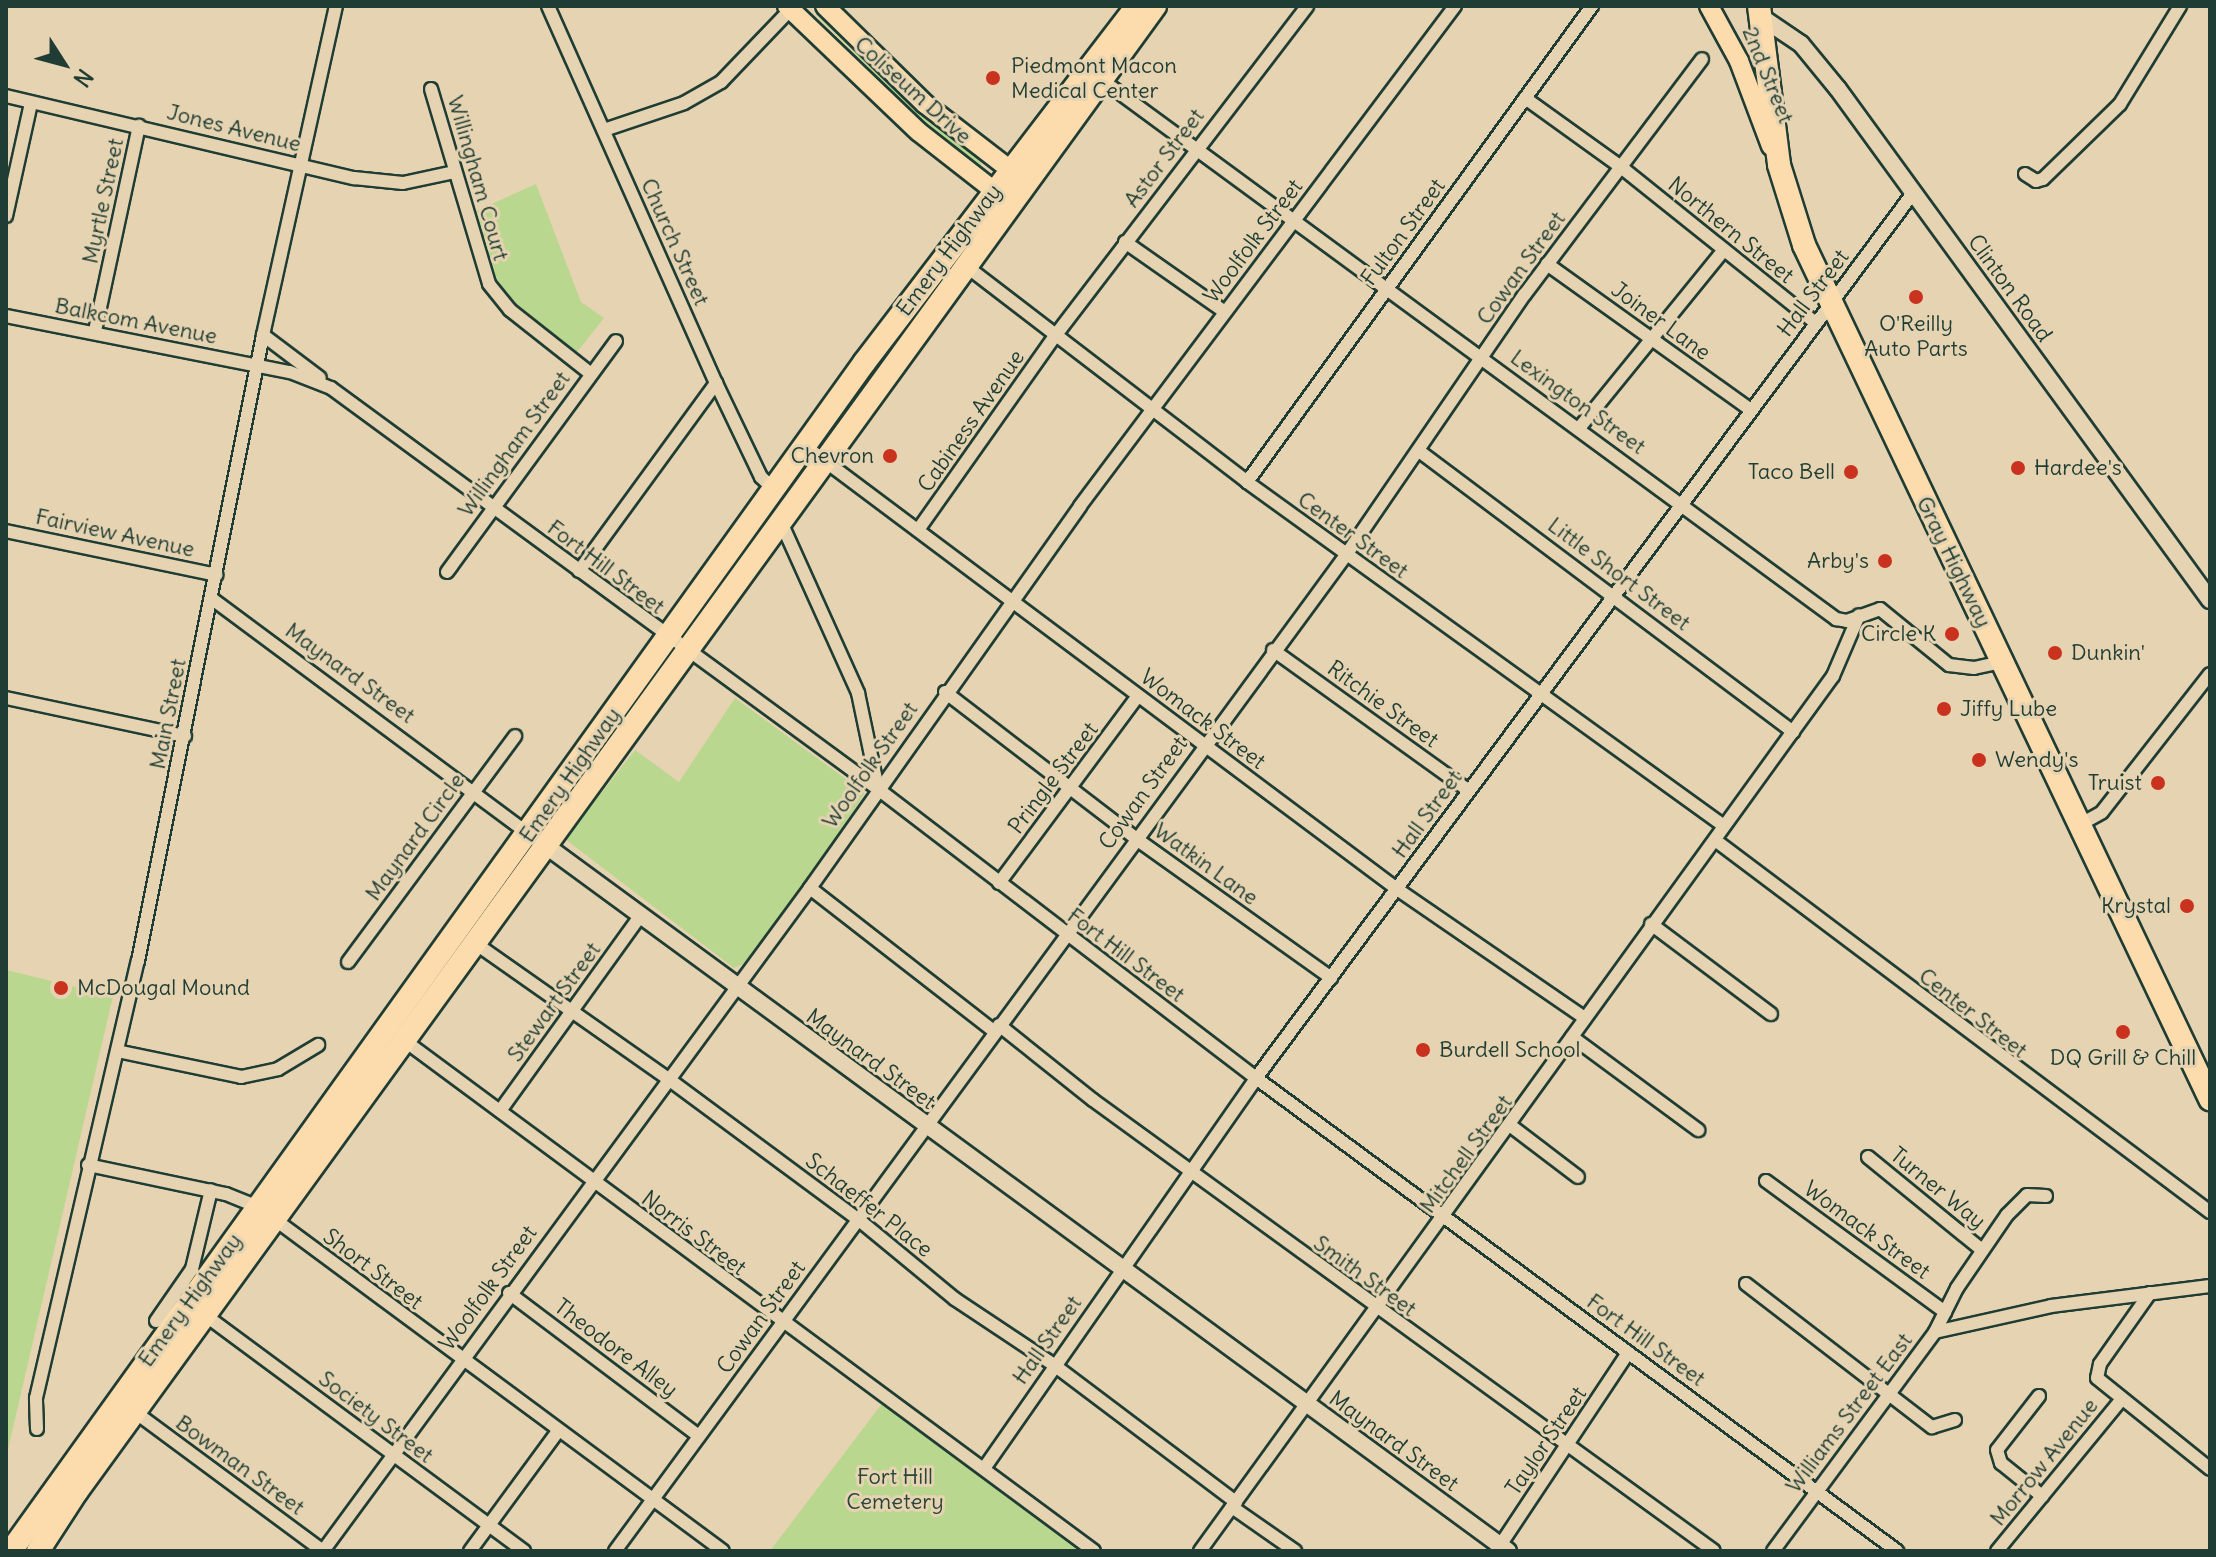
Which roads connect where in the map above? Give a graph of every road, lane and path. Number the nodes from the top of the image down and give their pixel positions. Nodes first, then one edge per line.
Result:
1 (336, 6) edge
2 (548, 6) edge
3 (825, 6) edge
4 (1137, 6) edge
5 (1155, 6) edge
6 (1307, 6) edge
7 (1455, 6) edge
8 (1592, 6) edge
9 (1709, 6) edge
10 (2180, 6) edge
11 (790, 7) edge
12 (1757, 10) edge
13 (1702, 59) dead end
14 (1102, 80) junction
15 (431, 89) dead end
16 (6, 96) edge
17 (1525, 98) junction
18 (31, 103) junction
19 (139, 126) junction
20 (604, 130) junction
21 (1196, 148) junction
22 (300, 165) junction
23 (1779, 165) junction
24 (1621, 167) junction
25 (454, 172) junction
26 (2025, 174) dead end
27 (1018, 176) junction
28 (992, 191) junction
29 (1913, 193) junction
30 (1012, 204) junction
31 (7, 208) edge
32 (1293, 220) junction
33 (1125, 242) junction
34 (1723, 251) junction
35 (1547, 264) junction
36 (966, 266) junction
37 (1386, 289) junction
38 (1831, 304) junction
39 (1225, 312) junction
40 (6, 316) edge
41 (1816, 323) junction
42 (95, 331) junction
43 (263, 335) junction
44 (1055, 336) junction
45 (1649, 338) junction
46 (616, 341) dead end
47 (1482, 357) junction
48 (257, 366) junction
49 (591, 374) junction
50 (716, 383) junction
51 (331, 388) junction
52 (1751, 410) junction
53 (1152, 412) junction
54 (1580, 427) junction
55 (1419, 451) junction
56 (814, 453) junction
57 (1247, 482) junction
58 (774, 489) junction
59 (1683, 503) junction
60 (492, 507) junction
61 (780, 520) junction
62 (918, 530) junction
63 (6, 531) edge
64 (1346, 555) junction
65 (579, 571) junction
66 (447, 572) dead end
67 (216, 575) junction
68 (1614, 595) junction
69 (211, 598) junction
70 (1012, 600) junction
71 (2210, 600) edge
72 (1859, 615) junction
73 (676, 643) junction
74 (1273, 650) junction
75 (2002, 662) junction
76 (2210, 674) edge
77 (945, 692) junction
78 (1541, 695) junction
79 (1138, 696) junction
80 (6, 698) edge
81 (1793, 732) junction
82 (185, 736) junction
83 (515, 736) dead end
84 (865, 742) junction
85 (1204, 744) junction
86 (851, 770) junction
87 (1072, 785) junction
88 (878, 789) junction
89 (1469, 791) junction
90 (473, 792) junction
91 (2079, 825) junction
92 (1724, 826) junction
93 (1135, 838) junction
94 (537, 840) junction
95 (1715, 840) junction
96 (999, 883) junction
97 (810, 888) junction
98 (1397, 889) junction
99 (641, 915) junction
100 (1651, 924) junction
101 (1065, 934) junction
102 (475, 943) junction
103 (348, 962) dead end
104 (1331, 978) junction
105 (736, 987) junction
106 (573, 1010) junction
107 (1771, 1014) dead end
108 (1583, 1017) junction
109 (997, 1028) junction
110 (396, 1035) junction
111 (1572, 1037) junction
112 (318, 1045) dead end
113 (117, 1051) junction
114 (667, 1078) junction
115 (1256, 1078) junction
116 (2210, 1099) edge
117 (500, 1111) junction
118 (1511, 1126) junction
119 (926, 1127) junction
120 (1698, 1130) dead end
121 (1868, 1157) dead end
122 (88, 1165) junction
123 (1190, 1172) junction
124 (1578, 1177) dead end
125 (591, 1181) junction
126 (1766, 1181) dead end
127 (211, 1190) junction
128 (2046, 1196) dead end
129 (2210, 1212) edge
130 (266, 1213) junction
131 (1445, 1217) junction
132 (859, 1220) junction
133 (1982, 1250) junction
134 (1120, 1270) junction
135 (1746, 1284) dead end
136 (2210, 1286) edge
137 (509, 1293) junction
138 (2150, 1293) junction
139 (1377, 1309) junction
140 (1945, 1312) junction
141 (205, 1315) junction
142 (156, 1321) dead end
143 (781, 1323) junction
144 (1935, 1332) junction
145 (1628, 1353) junction
146 (461, 1360) junction
147 (1054, 1365) junction
148 (1887, 1393) junction
149 (2039, 1396) dead end
150 (2122, 1399) junction
151 (1306, 1405) junction
152 (135, 1412) junction
153 (1955, 1420) dead end
154 (37, 1429) dead end
155 (558, 1431) junction
156 (699, 1436) junction
157 (1566, 1447) junction
158 (391, 1455) junction
159 (985, 1467) junction
160 (2210, 1469) edge
161 (1814, 1489) junction
162 (2042, 1496) junction
163 (653, 1500) junction
164 (1234, 1504) junction
165 (489, 1525) junction
166 (1502, 1549) edge
167 (11, 1551) edge
168 (38, 1551) edge
169 (323, 1551) edge
170 (470, 1551) edge
171 (524, 1551) edge
172 (615, 1551) edge
173 (723, 1551) edge
174 (1094, 1551) edge
175 (1200, 1551) edge
176 (1295, 1551) edge
177 (1714, 1551) edge
178 (1773, 1551) edge
179 (1897, 1551) edge
180 (1997, 1551) edge

1 - 22 street, Main Street
2 - 20 street, Church Street
3 - 27 main road, Coliseum Drive
4 - 27 highway, Emery Highway
5 - 14 highway, Emery Highway
6 - 21 street, Astor Street
7 - 32 street, Woolfolk Street
8 - 17 street, Fulton Street
9 - 23 main road, 2nd Street
10 - 26 street
11 - 20 street
11 - 28 main road, Coliseum Drive
12 - 23 highway, Gray Highway
12 - 29 street, Clinton Road
13 - 24 street, Cowan Street
14 - 21 street, Lexington Street
14 - 27 highway, Emery Highway
15 - 25 street, Willingham Court
16 - 18 street, Jones Avenue
17 - 24 street, Northern Street
17 - 37 street, Fulton Street
18 - 19 street, Jones Avenue
18 - 31 street
19 - 22 street, Jones Avenue
19 - 42 street, Myrtle Street
20 - 50 street, Church Street
21 - 32 street, Lexington Street
21 - 33 street, Astor Street
22 - 25 street, Jones Avenue
22 - 43 street, Main Street
23 - 38 highway, Gray Highway
24 - 34 street, Northern Street
24 - 35 street, Cowan Street
25 - 49 street, Willingham Court
27 - 28 highway, Emery Highway
27 - 30 highway, Emery Highway
28 - 30 main road, Coliseum Drive
28 - 56 highway, Emery Highway
29 - 38 street, Hall Street
29 - 71 street, Clinton Road
30 - 36 highway, Emery Highway
32 - 37 street, Lexington Street
32 - 39 street, Woolfolk Street
33 - 39 street
33 - 44 street, Astor Street
34 - 41 street, Northern Street
34 - 45 street
35 - 45 street, Joiner Lane
35 - 47 street, Cowan Street
36 - 44 street, Center Street
36 - 56 highway, Emery Highway
37 - 47 street, Lexington Street
37 - 57 street, Fulton Street
38 - 41 street, Hall Street
38 - 75 highway, Gray Highway
39 - 53 street, Woolfolk Street
40 - 42 street, Balkcom Avenue
41 - 52 street, Hall Street
42 - 48 street, Balkcom Avenue
43 - 48 street, Main Street
43 - 51 street, Fort Hill Street
44 - 53 street, Center Street
44 - 62 street, Cabiness Avenue
45 - 52 street, Joiner Lane
45 - 54 street
46 - 49 street, Willingham Street
47 - 54 street, Lexington Street
47 - 55 street, Cowan Street
48 - 51 street, Fort Hill Street
48 - 67 street, Main Street
49 - 60 street, Willingham Street
50 - 58 street, Church Street
50 - 65 street
51 - 60 street, Fort Hill Street
52 - 59 street, Hall Street
53 - 57 street, Center Street
53 - 70 street, Woolfolk Street
54 - 59 street, Lexington Street
55 - 64 street, Cowan Street
55 - 68 street, Little Short Street
56 - 58 highway, Emery Highway
56 - 61 highway, Emery Highway
56 - 62 street, Womack Street
57 - 64 street, Center Street
58 - 73 highway, Emery Highway
59 - 68 street, Hall Street
59 - 72 street, Lexington Street
60 - 65 street, Fort Hill Street
60 - 66 street, Willingham Street
61 - 73 highway, Emery Highway
61 - 84 street
62 - 70 street, Womack Street
63 - 67 street, Fairview Avenue
64 - 74 street, Cowan Street
64 - 78 street, Center Street
65 - 73 street, Fort Hill Street
67 - 69 street, Main Street
68 - 78 street, Hall Street
68 - 81 street, Little Short Street
69 - 82 street, Main Street
69 - 90 street, Maynard Street
70 - 77 street, Woolfolk Street
70 - 79 street, Womack Street
72 - 75 street, Lexington Street
72 - 81 street, Mitchell Street
73 - 86 street, Fort Hill Street
73 - 94 highway, Emery Highway
74 - 85 street, Cowan Street
74 - 89 street, Ritchie Street
75 - 91 highway, Gray Highway
76 - 91 street
77 - 87 street, Watkin Lane
77 - 88 street, Woolfolk Street
78 - 89 street, Hall Street
78 - 92 street, Center Street
79 - 85 street, Womack Street
79 - 87 street, Pringle Street
80 - 82 street
81 - 92 street, Mitchell Street
82 - 113 street, Main Street
83 - 90 street, Maynard Circle
84 - 86 street
84 - 88 street
85 - 93 street, Cowan Street
85 - 98 street, Womack Street
86 - 88 street, Fort Hill Street
87 - 93 street, Watkin Lane
87 - 96 street, Pringle Street
88 - 96 street, Fort Hill Street
88 - 97 street, Woolfolk Street
89 - 98 street, Hall Street
90 - 94 street, Maynard Street
90 - 103 street, Maynard Circle
91 - 116 highway, Gray Highway
92 - 95 street, Mitchell Street
93 - 101 street, Cowan Street
93 - 104 street, Watkin Lane
94 - 99 street, Maynard Street
94 - 102 highway, Emery Highway
94 - 110 highway, Emery Highway
95 - 100 street, Mitchell Street
95 - 129 street, Center Street
96 - 101 street, Fort Hill Street
97 - 105 street, Woolfolk Street
97 - 109 street, Smith Street
98 - 104 street, Hall Street
98 - 108 street, Womack Street
99 - 105 street, Maynard Street
99 - 106 street, Stewart Street
100 - 107 street
100 - 108 street, Mitchell Street
101 - 109 street, Cowan Street
101 - 115 street, Fort Hill Street
102 - 106 street, Schaeffer Place
102 - 110 highway, Emery Highway
104 - 115 street, Hall Street
105 - 114 street, Woolfolk Street
105 - 119 street, Maynard Street
106 - 114 street, Schaeffer Place
106 - 117 street, Stewart Street
108 - 111 street, Mitchell Street
109 - 119 street, Cowan Street
109 - 123 street, Smith Street
110 - 117 street, Norris Street
110 - 130 highway, Emery Highway
111 - 118 street, Mitchell Street
111 - 120 street
112 - 113 street
113 - 122 street, Main Street
114 - 125 street, Woolfolk Street
114 - 132 street, Schaeffer Place
115 - 123 street, Hall Street
115 - 131 street, Fort Hill Street
117 - 125 street, Norris Street
118 - 124 street
118 - 131 street, Mitchell Street
119 - 132 street, Cowan Street
119 - 134 street, Maynard Street
121 - 133 street, Turner Way
122 - 127 street, Short Street
122 - 154 street, Main Street
123 - 134 street, Hall Street
123 - 139 street, Smith Street
125 - 137 street, Woolfolk Street
125 - 143 street, Norris Street
126 - 140 street, Womack Street
127 - 130 street, Short Street
127 - 142 street
128 - 133 street
130 - 141 highway, Emery Highway
130 - 146 street, Short Street
130 - 167 highway, Emery Highway
131 - 139 street, Mitchell Street
131 - 145 street, Fort Hill Street
132 - 143 street, Cowan Street
132 - 147 street, Schaeffer Place
133 - 140 street
134 - 147 street, Hall Street
134 - 151 street, Maynard Street
135 - 148 street
136 - 138 street, Williams Street East
137 - 146 street, Woolfolk Street
137 - 156 street, Theodore Alley
138 - 144 street, Williams Street East
138 - 150 street, Morrow Avenue
139 - 151 street, Mitchell Street
139 - 157 street, Smith Street
140 - 144 street
141 - 152 highway, Emery Highway
141 - 158 street, Society Street
143 - 156 street, Cowan Street
143 - 159 street, Norris Street
144 - 148 street, Williams Street East
145 - 157 street, Taylor Street
145 - 161 street, Fort Hill Street
146 - 155 street, Short Street
146 - 158 street, Woolfolk Street
147 - 159 street, Hall Street
147 - 164 street, Schaeffer Place
148 - 153 street
148 - 161 street, Williams Street East
149 - 162 street
150 - 160 street
150 - 162 street, Morrow Avenue
151 - 164 street, Mitchell Street
151 - 166 street, Maynard Street
152 - 168 highway, Emery Highway
152 - 169 street, Bowman Street
155 - 163 street, Short Street
155 - 165 street
156 - 163 street, Cowan Street
157 - 166 street, Taylor Street
157 - 177 street, Smith Street
158 - 165 street, Society Street
158 - 169 street, Woolfolk Street
159 - 174 street, Norris Street
161 - 178 street, Williams Street East
161 - 179 street, Fort Hill Street
162 - 180 street, Morrow Avenue
163 - 172 street, Cowan Street
163 - 173 street, Short Street
164 - 175 street, Mitchell Street
164 - 176 street, Schaeffer Place
165 - 170 street
165 - 171 street, Society Street

